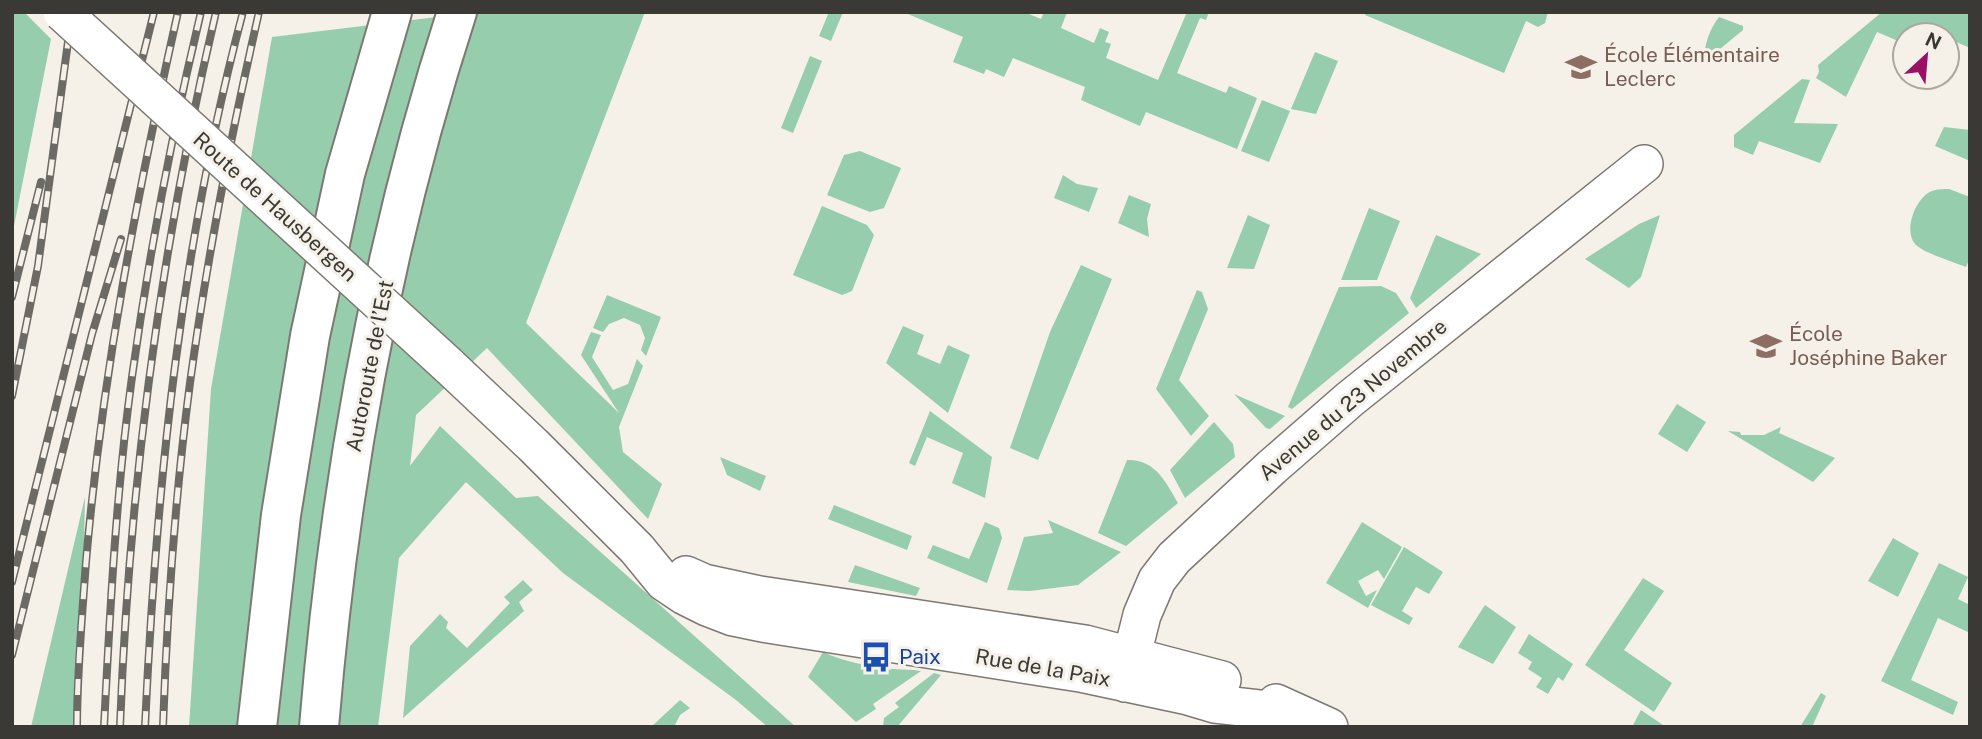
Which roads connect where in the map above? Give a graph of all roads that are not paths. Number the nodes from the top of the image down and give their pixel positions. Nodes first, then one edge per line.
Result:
1 (62, 12) edge
2 (392, 12) edge
3 (457, 12) edge
4 (1643, 164) dead end
5 (640, 552) joint
6 (1128, 669) junction
7 (1313, 720) edge
8 (257, 727) edge
9 (319, 727) edge

1 - 5 street, Route de Hausbergen, bridge
2 - 8 highway
3 - 9 highway, Autoroute de l’Est
4 - 6 street, Avenue du 23 Novembre
5 - 6 street, Rue de la Paix
6 - 7 street, Rue de la Paix

